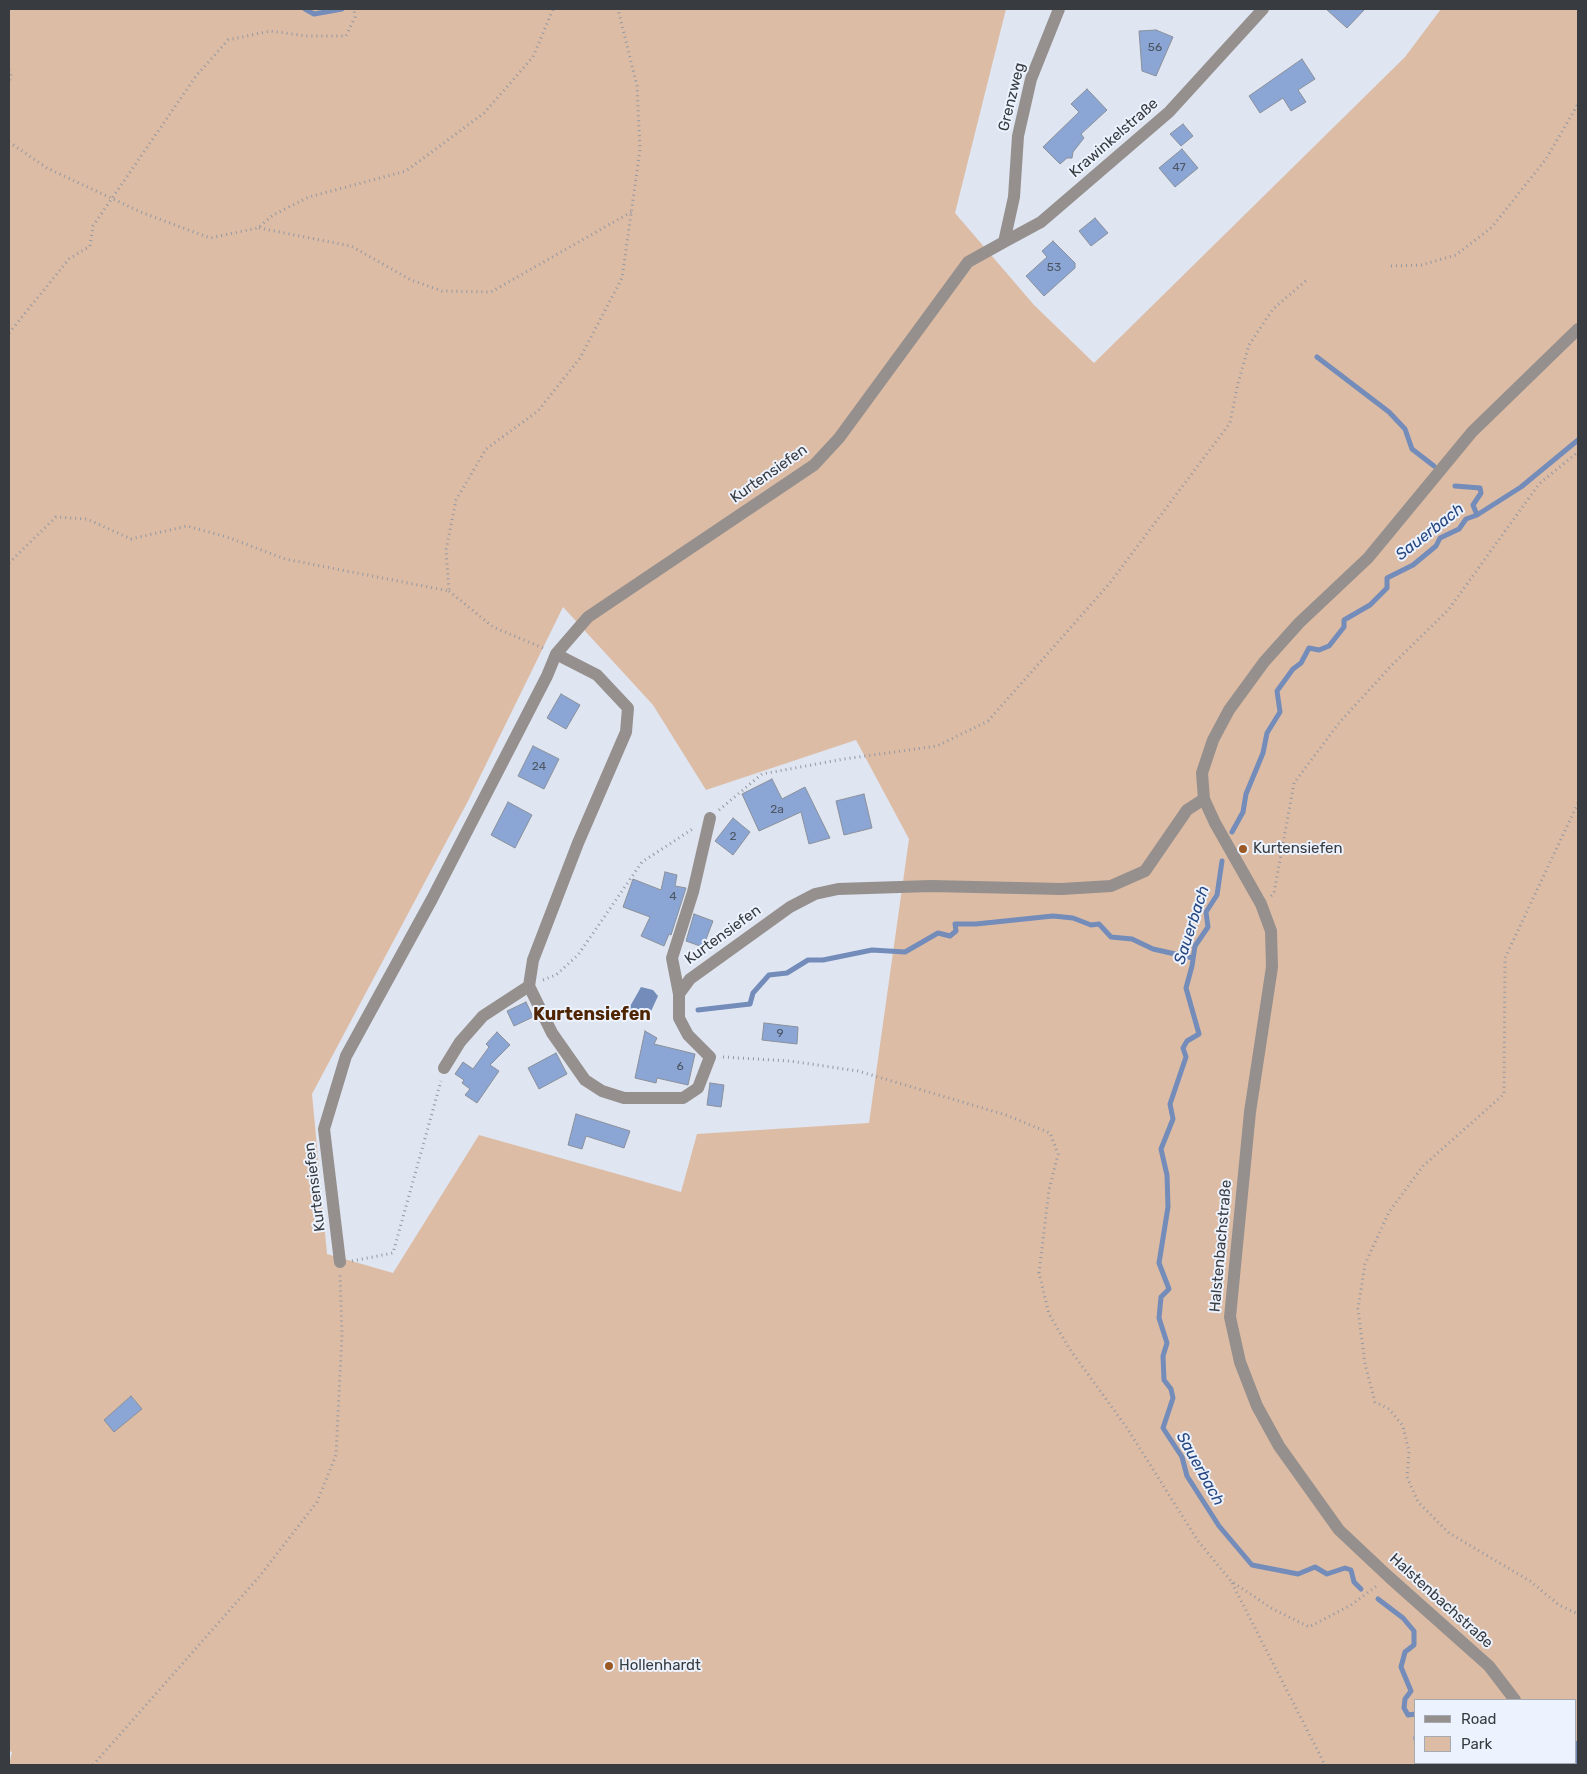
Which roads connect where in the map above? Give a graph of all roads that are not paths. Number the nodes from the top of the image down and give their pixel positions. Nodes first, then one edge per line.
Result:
1 (1059, 9) edge
2 (1263, 9) edge
3 (1004, 242) junction
4 (1578, 329) edge
5 (556, 654) junction
6 (1204, 799) junction
7 (710, 818) road end
8 (528, 986) junction
9 (679, 994) junction
10 (444, 1068) road end
11 (340, 1262) road end
12 (1514, 1699) edge

1 - 3 street, Grenzweg
2 - 3 street, Krawinkelstraße
3 - 5 street, Kurtensiefen
4 - 6 street
5 - 8 street
5 - 11 street, Kurtensiefen
6 - 9 street, Kurtensiefen
6 - 12 street, Halstenbachstraße
7 - 9 street
8 - 9 street
8 - 10 street

